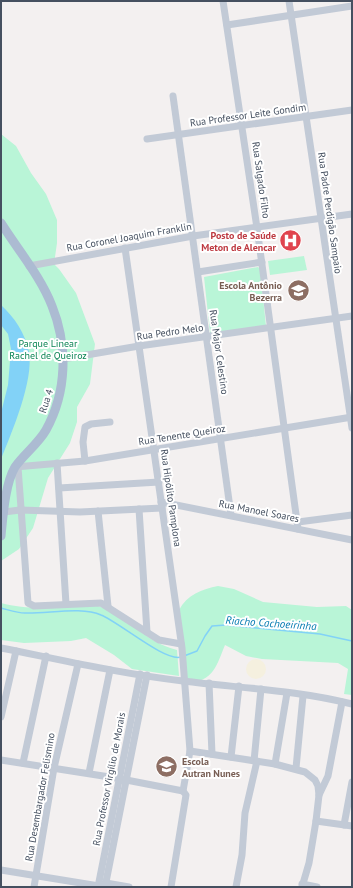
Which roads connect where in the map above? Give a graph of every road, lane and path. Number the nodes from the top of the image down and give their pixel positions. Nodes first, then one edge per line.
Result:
1 (224, 1) edge
2 (289, 1) edge
3 (352, 6) edge
4 (292, 15) junction
5 (227, 25) junction
6 (173, 96) dead end
7 (352, 110) edge
8 (306, 117) junction
9 (243, 126) junction
10 (179, 135) junction
11 (147, 139) dead end
12 (352, 214) edge
13 (321, 219) junction
14 (1, 224) edge
15 (258, 228) junction
16 (193, 236) junction
17 (125, 248) junction
18 (262, 262) junction
19 (29, 266) junction
20 (198, 272) junction
21 (352, 316) edge
22 (336, 319) junction
23 (270, 327) junction
24 (207, 336) junction
25 (139, 346) junction
26 (63, 359) junction
27 (351, 417) edge
28 (110, 422) dead end
29 (285, 428) junction
30 (352, 428) edge
31 (221, 439) junction
32 (154, 449) junction
33 (84, 461) junction
34 (57, 463) junction
35 (17, 467) junction
36 (159, 482) junction
37 (59, 488) junction
38 (161, 505) junction
39 (20, 510) junction
40 (139, 510) junction
41 (60, 511) junction
42 (98, 511) junction
43 (4, 512) junction
44 (231, 515) junction
45 (352, 515) edge
46 (298, 525) junction
47 (1, 536) edge
48 (352, 540) edge
49 (66, 604) junction
50 (108, 606) junction
51 (147, 632) junction
52 (182, 646) junction
53 (1, 648) edge
54 (16, 651) junction
55 (46, 656) junction
56 (78, 664) junction
57 (110, 670) junction
58 (143, 674) junction
59 (184, 682) junction
60 (209, 683) junction
61 (239, 686) junction
62 (261, 689) junction
63 (287, 693) junction
64 (303, 696) junction
65 (2, 702) edge
66 (342, 702) junction
67 (352, 704) edge
68 (1, 717) edge
69 (190, 751) junction
70 (212, 754) junction
71 (231, 756) junction
72 (1, 760) edge
73 (256, 761) junction
74 (23, 763) junction
75 (275, 764) junction
76 (54, 768) junction
77 (296, 768) junction
78 (89, 773) junction
79 (123, 779) junction
80 (352, 782) edge
81 (183, 791) junction
82 (319, 795) junction
83 (316, 821) junction
84 (344, 825) junction
85 (352, 826) edge
86 (1, 871) edge
87 (36, 876) junction
88 (302, 885) edge
89 (102, 886) edge
90 (34, 887) edge
91 (129, 887) edge
92 (170, 887) edge
93 (236, 887) edge
94 (317, 887) edge

1 - 5 street, Rua Salgado Filho
2 - 4 street, Rua Padre Perdigão Sampaio
3 - 4 street
4 - 5 street
4 - 8 street, Rua Padre Perdigão Sampaio
5 - 9 street, Rua Salgado Filho
6 - 10 street, Rua Major Celestino
7 - 8 street, Rua Professor Leite Gondim
8 - 9 street, Rua Professor Leite Gondim
8 - 13 street, Rua Padre Perdigão Sampaio
9 - 10 street, Rua Professor Leite Gondim
9 - 15 street, Rua Salgado Filho
10 - 11 street, Rua Professor Leite Gondim
10 - 16 street, Rua Major Celestino
12 - 13 street, Rua Coronel Joaquim Franklin
13 - 15 street, Rua Coronel Joaquim Franklin
13 - 22 street, Rua Padre Perdigão Sampaio
14 - 19 main road, Rua 4
15 - 16 street, Rua Coronel Joaquim Franklin
15 - 18 street, Rua Salgado Filho
16 - 17 street, Rua Coronel Joaquim Franklin
16 - 20 street, Rua Major Celestino
17 - 19 street, Rua Coronel Joaquim Franklin
17 - 25 street, Rua Hipólito Pamplona
18 - 20 street
18 - 23 street, Rua Salgado Filho
19 - 26 main road, Rua 4
20 - 24 street, Rua Major Celestino
21 - 22 street, Rua Pedro Melo
22 - 23 street, Rua Pedro Melo
22 - 27 street, Rua Padre Perdigão Sampaio
23 - 24 street, Rua Pedro Melo
23 - 29 street, Rua Salgado Filho
24 - 25 street, Rua Pedro Melo
24 - 31 street, Rua Major Celestino
25 - 26 street, Rua Pedro Melo
25 - 32 street, Rua Hipólito Pamplona
26 - 35 main road, Rua 4
27 - 29 street, Rua Tenente Queiroz
27 - 30 street, Rua Padre Perdigão Sampaio
28 - 33 street
29 - 31 street, Rua Tenente Queiroz
29 - 46 street, Rua Salgado Filho
31 - 32 street, Rua Tenente Queiroz
31 - 44 street, Rua Major Celestino
32 - 33 street, Rua Tenente Queiroz
32 - 36 street, Rua Hipólito Pamplona
33 - 34 street, Rua Tenente Queiroz
34 - 35 street, Rua Tenente Queiroz
34 - 37 street
35 - 39 street
35 - 43 main road, Rua 4
36 - 37 street
36 - 38 street, Rua Hipólito Pamplona
37 - 41 street
38 - 40 street, Rua Manoel Soares
38 - 44 street, Rua Manoel Soares
38 - 52 street, Rua Hipólito Pamplona
39 - 41 street, Rua Manoel Soares
39 - 43 street, Rua Manoel Soares
39 - 49 street
40 - 42 street, Rua Manoel Soares
40 - 51 street
41 - 42 street, Rua Manoel Soares
41 - 49 street
42 - 50 street
43 - 47 main road, Rua 4
44 - 46 street, Rua Manoel Soares
45 - 46 street
46 - 48 street, Rua Manoel Soares
49 - 50 street
50 - 51 street
51 - 52 street
52 - 59 street, Rua Hipólito Pamplona
53 - 54 street
54 - 55 street
54 - 65 street
55 - 56 street
55 - 74 street
56 - 57 street
56 - 76 street, Rua Desembargador Felismino
57 - 58 street
57 - 78 street
58 - 59 street
58 - 79 street, Rua Professor Virgílio de Morais
59 - 60 street
59 - 69 street, Rua Hipólito Pamplona
60 - 61 street
60 - 70 street
61 - 62 street
61 - 71 street
62 - 63 street
62 - 73 street
63 - 64 street
63 - 75 street
64 - 66 street
64 - 77 street
65 - 68 street
66 - 67 street
66 - 82 street
69 - 70 street
69 - 81 street, Rua Hipólito Pamplona
70 - 71 street
71 - 73 street
72 - 74 street
73 - 75 street
73 - 93 street
74 - 76 street
75 - 77 street
76 - 78 street
76 - 87 street, Rua Desembargador Felismino
77 - 82 street
78 - 79 street
79 - 81 street
79 - 89 street, Rua Professor Virgílio de Morais
80 - 84 street
81 - 92 street, Rua Hipólito Pamplona
82 - 83 street
83 - 84 street
83 - 88 street
84 - 85 street
86 - 87 street
87 - 89 street
87 - 90 street, Rua Desembargador Felismino
88 - 94 street
89 - 91 street

